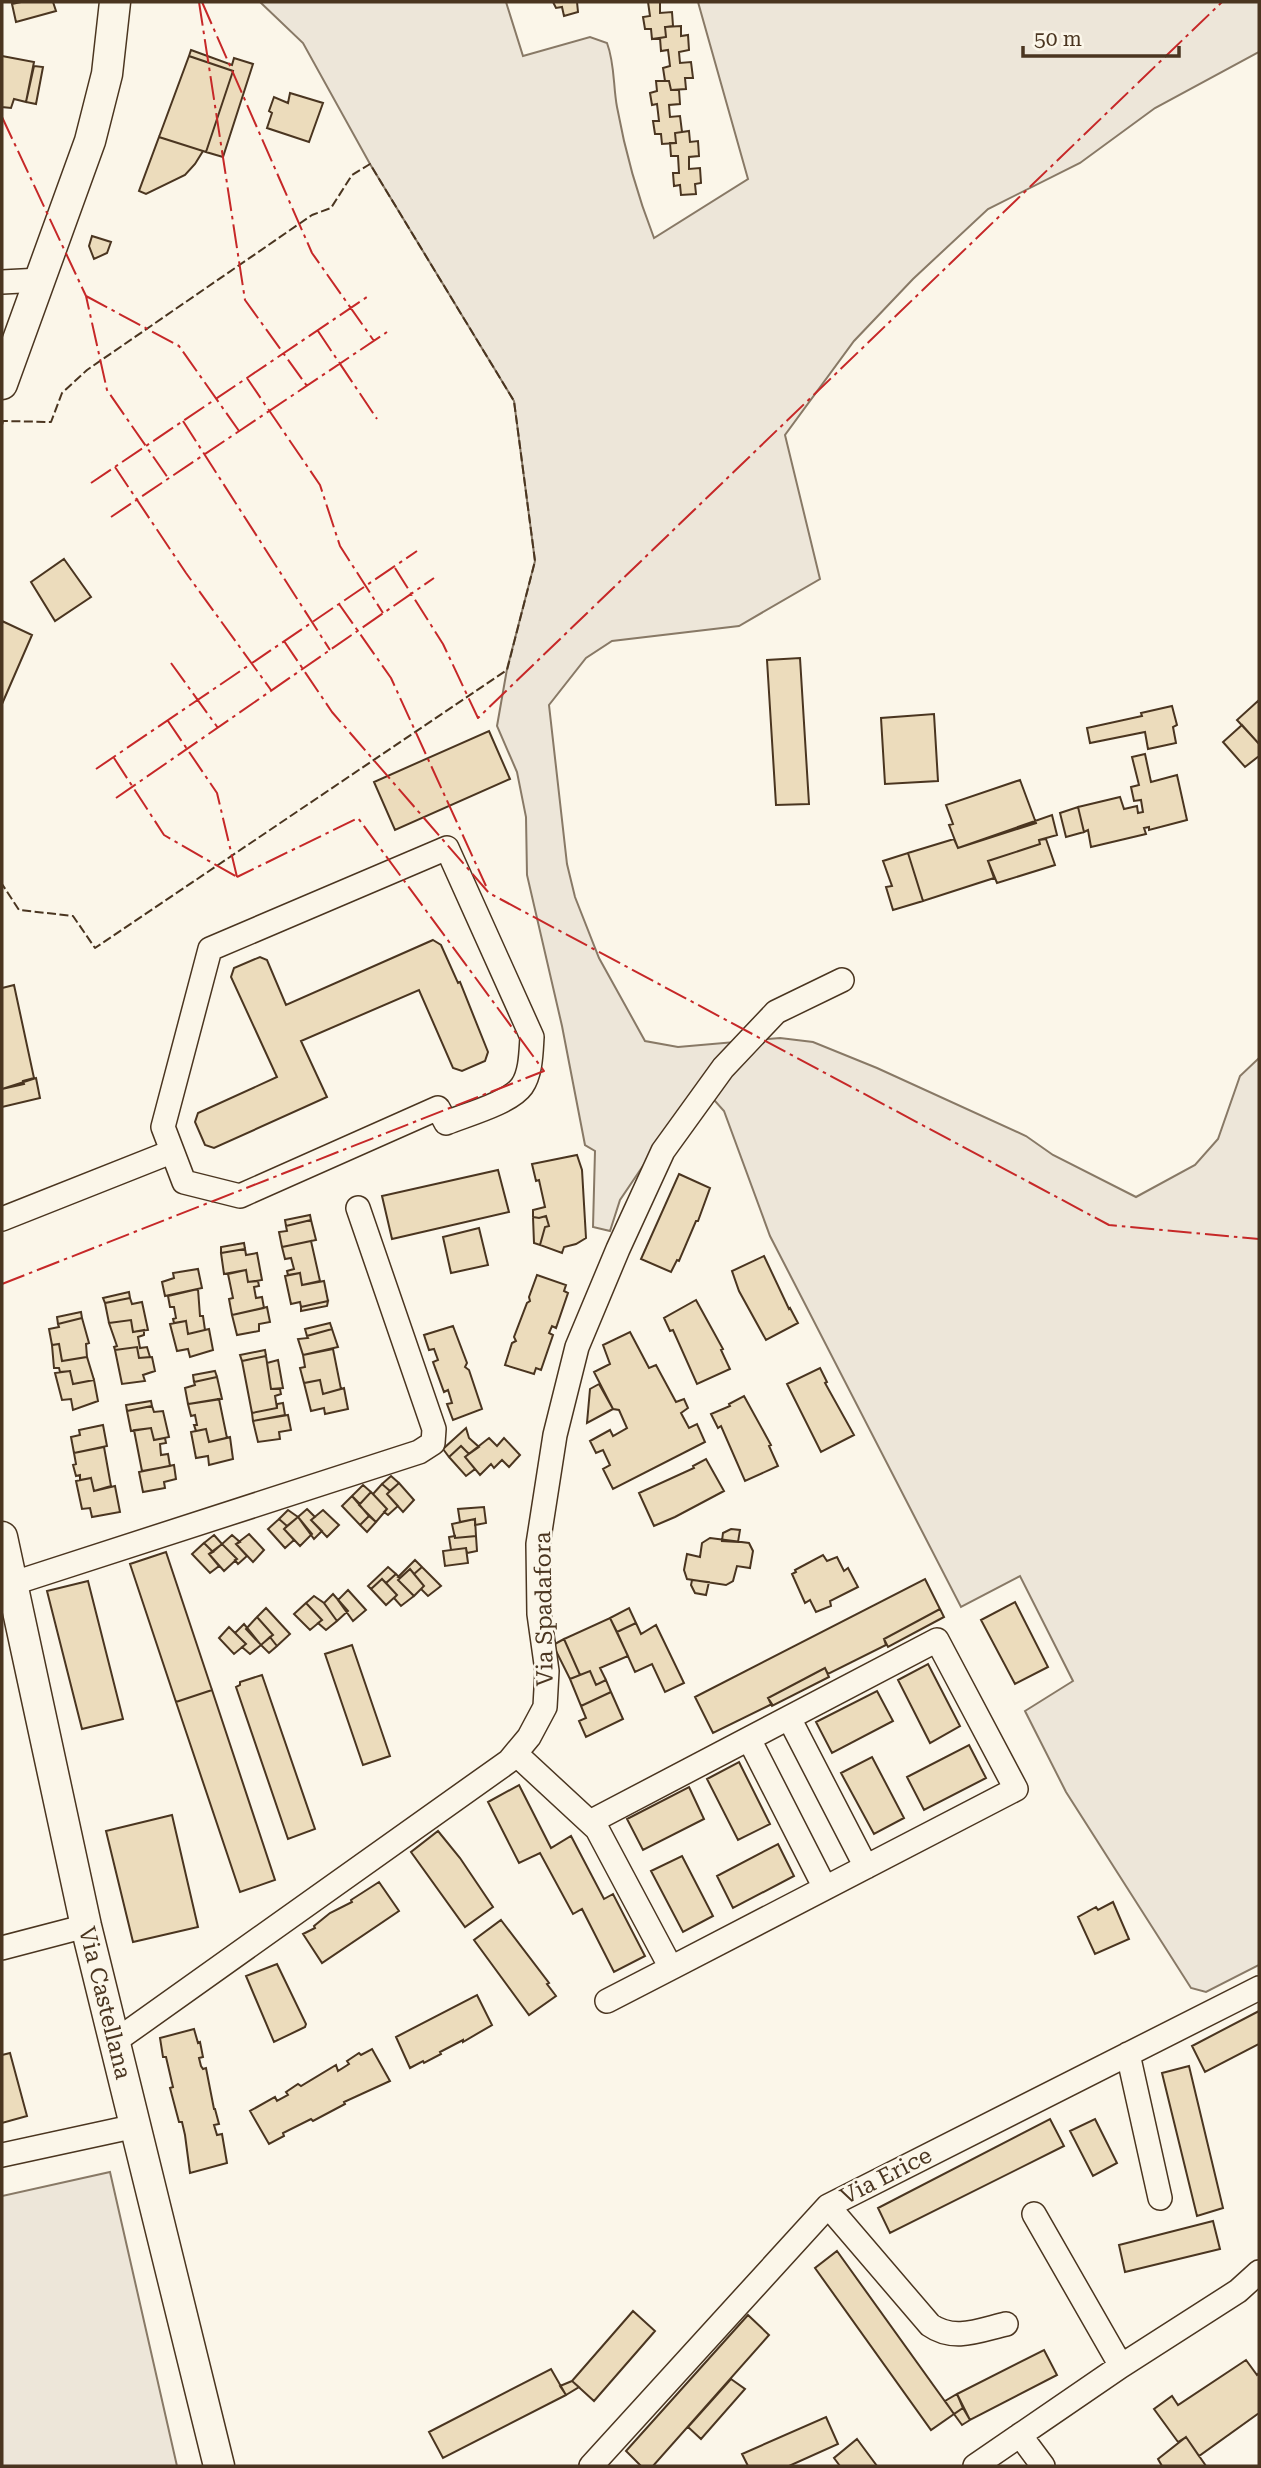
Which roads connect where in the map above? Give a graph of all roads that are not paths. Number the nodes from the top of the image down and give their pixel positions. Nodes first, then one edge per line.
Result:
1 (115, 2) edge
2 (41, 279) junction
3 (2, 282) edge
4 (2, 384) edge
5 (842, 980) dead end
6 (171, 1152) junction
7 (358, 1208) dead end
8 (2, 1219) edge
9 (2, 1537) edge
10 (11, 1584) junction
11 (789, 1718) junction
12 (749, 1739) junction
13 (516, 1754) junction
14 (590, 1822) junction
15 (866, 1867) junction
16 (825, 1888) junction
17 (86, 1926) junction
18 (2, 1948) edge
19 (671, 1968) junction
20 (1259, 1988) edge
21 (607, 2001) dead end
22 (114, 2042) junction
23 (1128, 2054) junction
24 (136, 2126) junction
25 (2, 2155) edge
26 (1160, 2198) dead end
27 (828, 2206) junction
28 (1034, 2214) dead end
29 (1259, 2272) edge
30 (1006, 2324) dead end
31 (1121, 2366) junction
32 (1020, 2435) junction
33 (219, 2466) edge
34 (590, 2466) edge
35 (975, 2466) edge
36 (1042, 2466) edge

1 - 2 main road
2 - 3 street
2 - 4 main road
5 - 13 street, Via Spadafora
6 - 6 street
6 - 8 street
7 - 10 street
9 - 10 main road, Via Castellana
10 - 17 main road, Via Castellana
11 - 12 street
11 - 15 street
11 - 15 street
12 - 14 street
12 - 16 street
13 - 14 street
13 - 22 street, Via Spadafora
14 - 19 street
15 - 16 street
16 - 19 street
17 - 18 street
17 - 22 main road, Via Castellana
19 - 21 street
20 - 23 street, Via Erice
22 - 24 main road, Via Castellana
23 - 26 street
23 - 27 street, Via Erice
24 - 25 street
24 - 33 main road, Via Castellana
27 - 30 street
27 - 34 street, Via Erice
28 - 31 street
29 - 31 street
31 - 32 street
32 - 35 street
32 - 36 street

